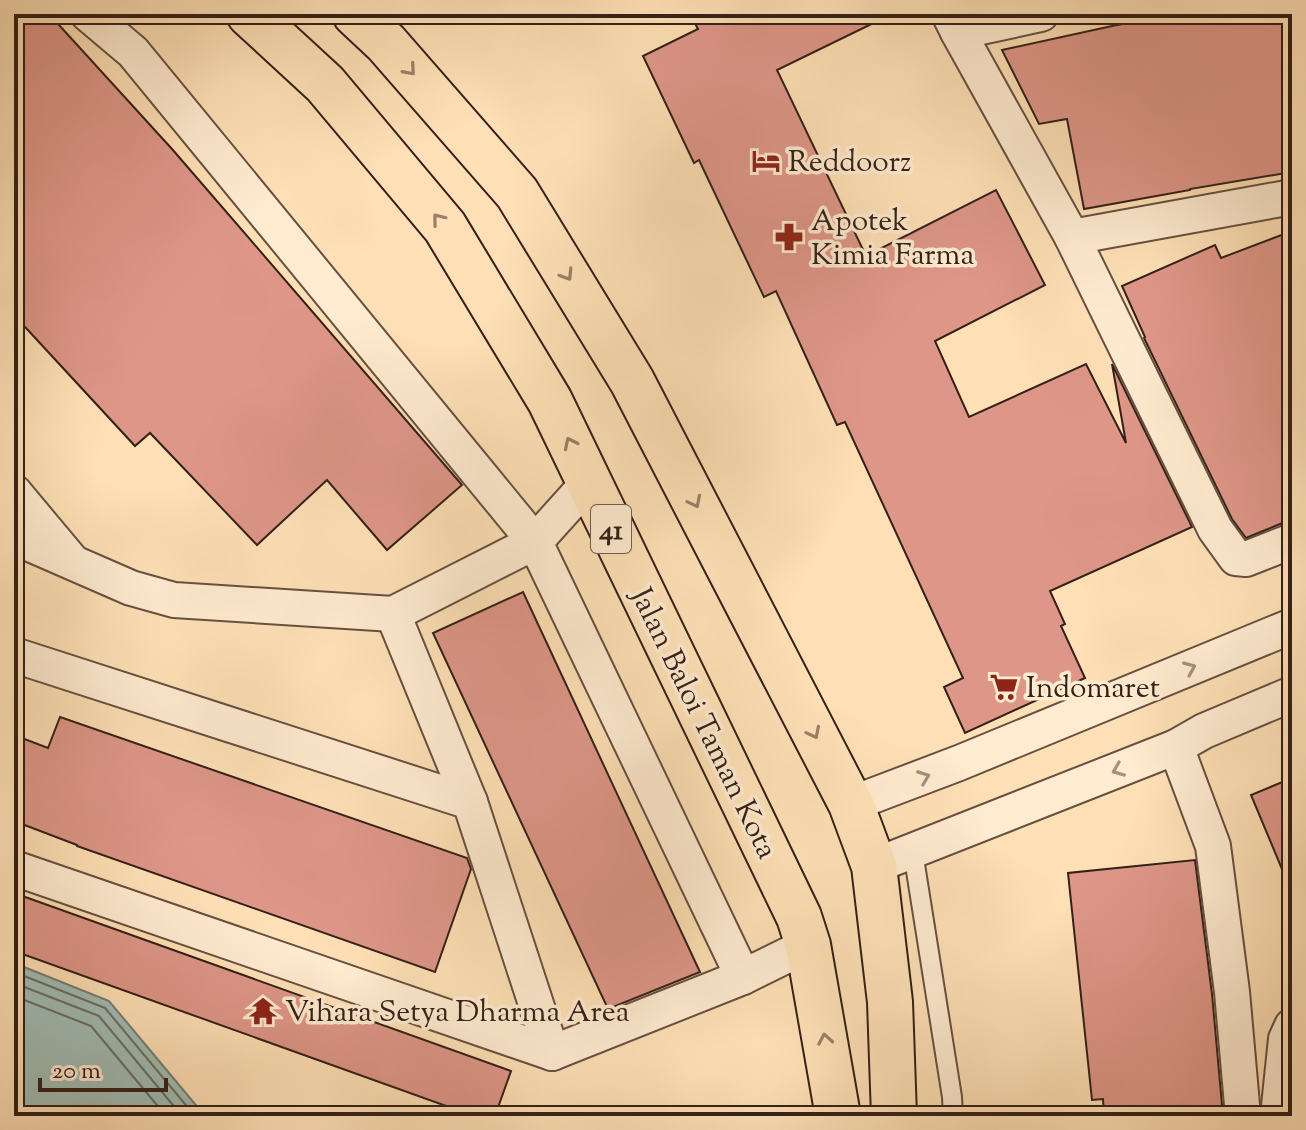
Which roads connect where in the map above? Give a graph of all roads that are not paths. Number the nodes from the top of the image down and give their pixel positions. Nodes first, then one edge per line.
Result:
1 (88, 14) edge
2 (249, 14) edge
3 (355, 14) edge
4 (1041, 14) edge
5 (953, 23) edge
6 (1292, 197) edge
7 (1072, 237) junction
8 (589, 482) junction
9 (14, 492) edge
10 (14, 537) edge
11 (1292, 541) edge
12 (535, 542) junction
13 (76, 566) junction
14 (393, 614) junction
15 (1292, 626) edge
16 (14, 655) edge
17 (1292, 694) edge
18 (1176, 747) junction
19 (470, 802) junction
20 (851, 804) junction
21 (894, 859) junction
22 (14, 868) edge
23 (808, 945) junction
24 (743, 977) junction
25 (1292, 1026) edge
26 (552, 1053) junction
27 (838, 1116) edge
28 (894, 1116) edge
29 (953, 1116) edge
30 (1243, 1116) edge
31 (1278, 1116) edge

1 - 12 street
8 -> 2 highway, Jalan Baloi Taman Kota / 41
3 -> 20 highway
4 - 5 street
5 - 7 street
6 - 7 street
7 - 11 street
8 - 12 street
8 - 23 highway, Jalan Baloi Taman Kota / 41
9 - 13 street
10 - 13 street
12 - 14 street
12 - 24 street
13 - 14 street
14 - 19 street
20 -> 15 street
16 - 19 street
17 - 18 street
18 -> 21 street
18 - 30 street
19 - 26 street
20 - 21 highway
21 - 28 highway
21 - 29 lane
22 - 26 street
23 - 24 street
27 -> 23 highway, Jalan Baloi Taman Kota / 41
24 - 26 street
25 - 31 street

